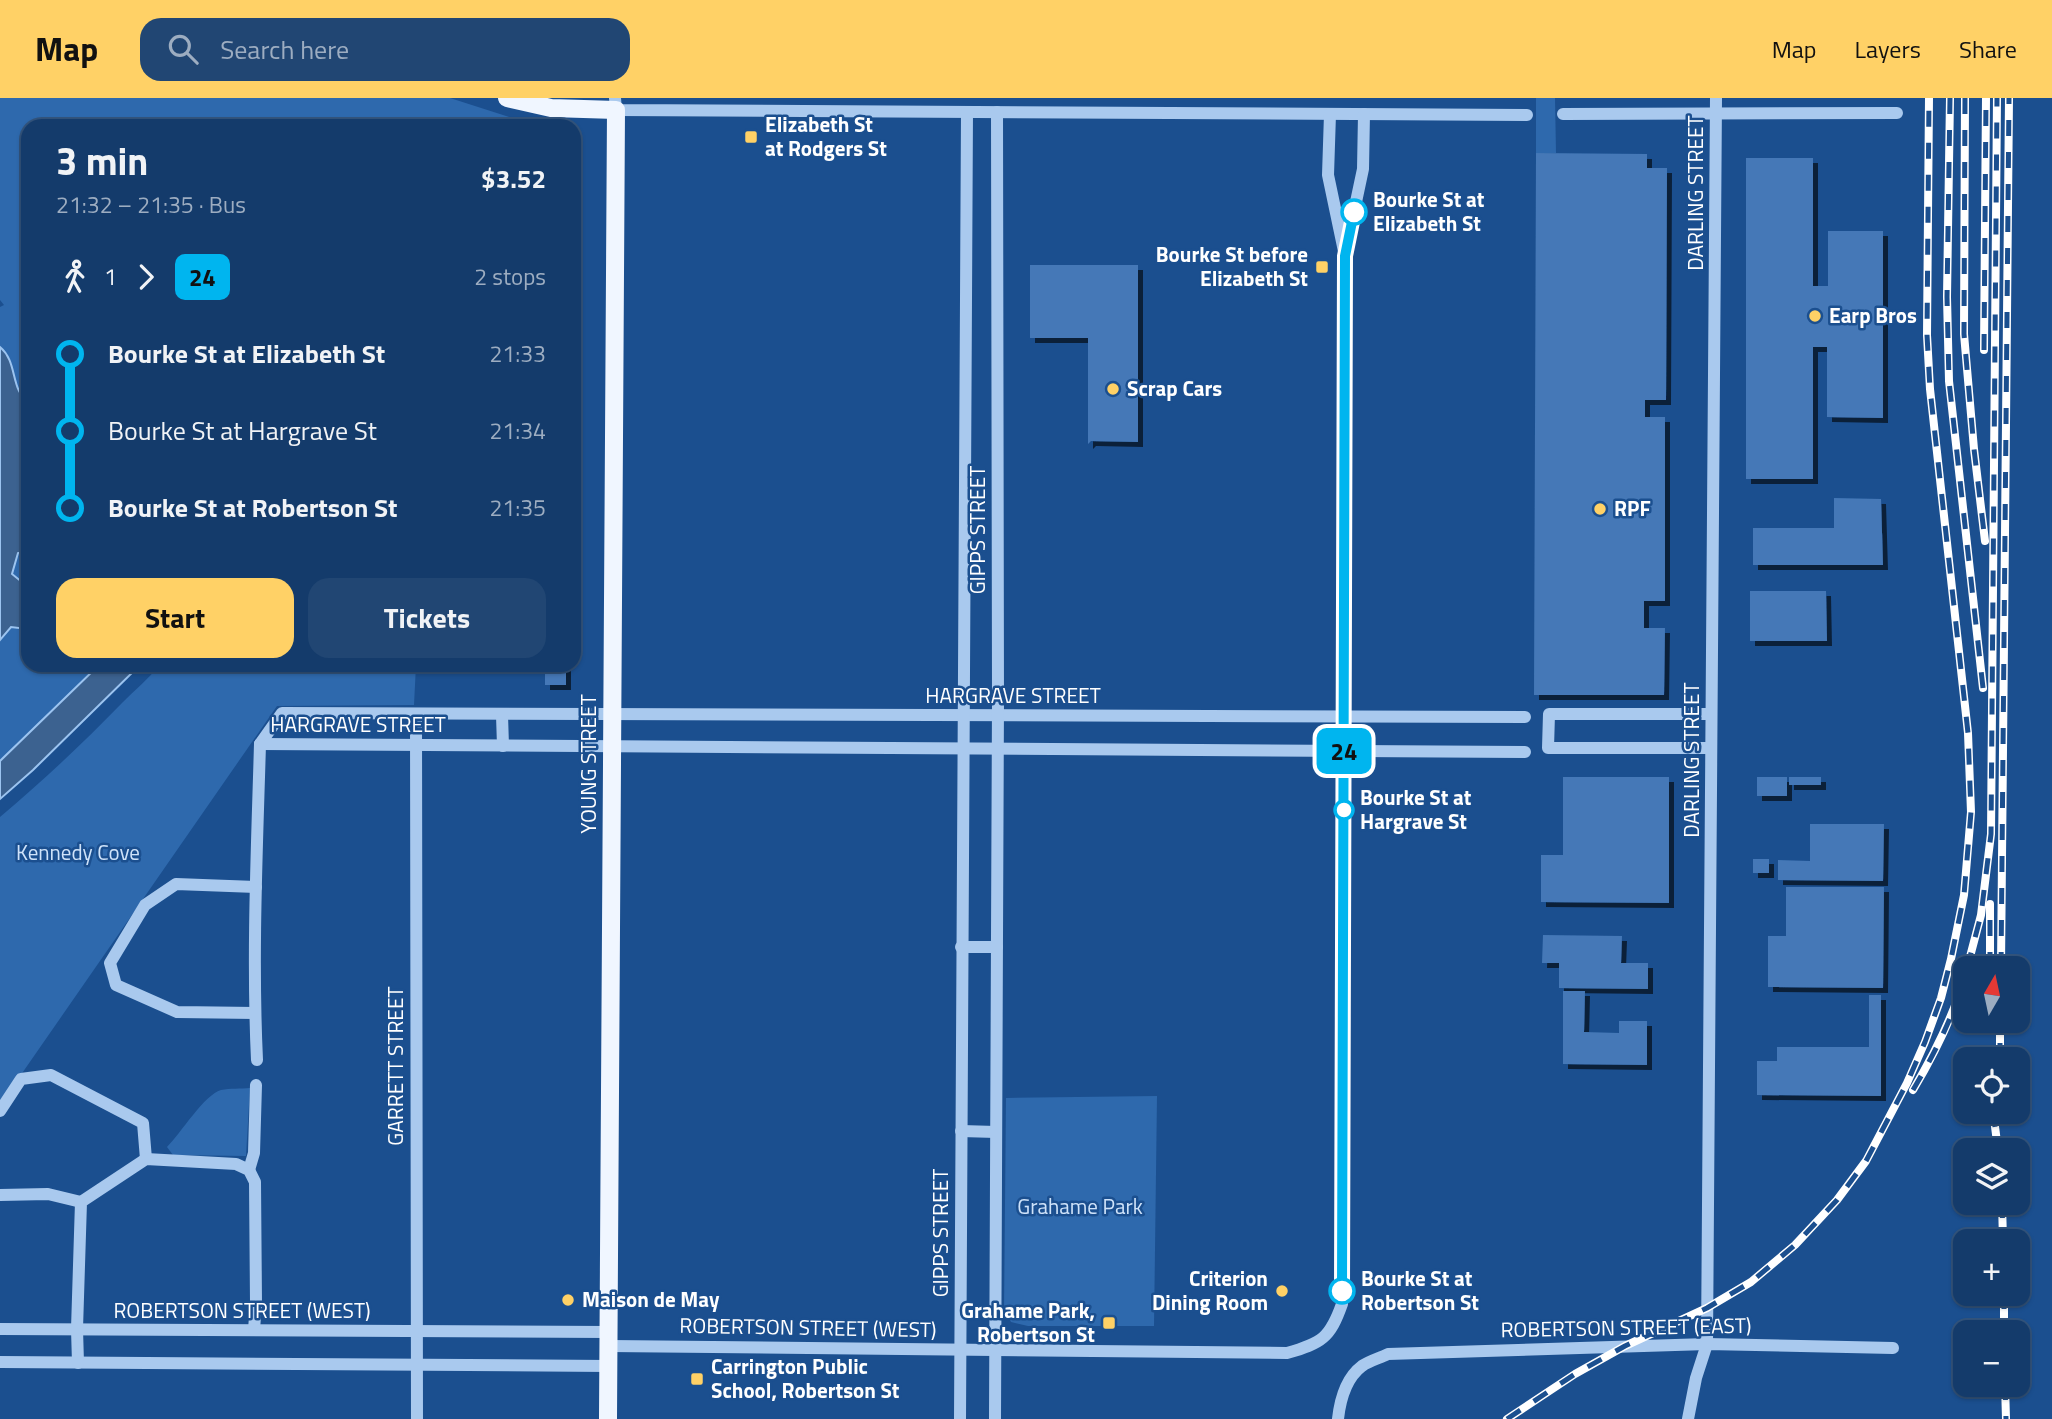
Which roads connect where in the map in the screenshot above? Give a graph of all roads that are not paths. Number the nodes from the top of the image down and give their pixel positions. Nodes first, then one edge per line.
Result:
1 (507, 98) edge
2 (1716, 98) edge
3 (615, 104) edge
4 (967, 112) junction
5 (997, 112) junction
6 (1329, 114) junction
7 (1364, 114) junction
8 (1563, 114) dead end
9 (1716, 114) junction
10 (1897, 114) dead end
11 (1527, 115) dead end
12 (1345, 256) junction
13 (416, 714) junction
14 (612, 714) junction
15 (1711, 714) junction
16 (502, 715) junction
17 (962, 716) junction
18 (997, 716) junction
19 (1344, 717) junction
20 (1525, 717) dead end
21 (260, 744) junction
22 (416, 745) junction
23 (503, 746) junction
24 (612, 746) junction
25 (1711, 748) junction
26 (962, 749) junction
27 (998, 749) junction
28 (1344, 751) junction
29 (1525, 752) dead end
30 (256, 887) junction
31 (961, 947) junction
32 (997, 947) junction
33 (255, 1013) junction
34 (257, 1060) dead end
35 (257, 1085) dead end
36 (0, 1111) edge
37 (961, 1131) junction
38 (996, 1132) junction
39 (146, 1159) junction
40 (249, 1170) junction
41 (0, 1195) edge
42 (81, 1202) junction
43 (0, 1329) edge
44 (77, 1329) junction
45 (254, 1330) junction
46 (416, 1331) junction
47 (609, 1339) junction
48 (1707, 1344) junction
49 (1893, 1348) dead end
50 (960, 1349) junction
51 (994, 1349) junction
52 (0, 1362) edge
53 (78, 1363) junction
54 (416, 1365) junction
55 (609, 1366) junction
56 (417, 1419) edge
57 (608, 1419) edge
58 (960, 1419) edge
59 (995, 1419) edge
60 (1338, 1419) edge
61 (1688, 1419) edge

1 - 3 main road
2 - 9 street, DARLING STREET
3 - 4 street
3 - 14 main road, YOUNG STREET
4 - 5 street
4 - 17 street, GIPPS STREET
5 - 6 street
5 - 18 street, GIPPS STREET
6 - 7 street
6 - 12 street
7 - 11 street
7 - 12 street
8 - 9 street
9 - 10 street
9 - 15 street, DARLING STREET
12 - 19 street
13 - 16 street, HARGRAVE STREET
13 - 21 street, HARGRAVE STREET
13 - 22 street, GARRETT STREET
14 - 16 street, HARGRAVE STREET
14 - 17 street, HARGRAVE STREET
14 - 24 main road, YOUNG STREET
15 - 25 street, DARLING STREET
15 - 25 street
16 - 23 street
17 - 18 street, HARGRAVE STREET
17 - 26 street, GIPPS STREET
18 - 19 street, HARGRAVE STREET
18 - 27 street, GIPPS STREET
19 - 20 street, HARGRAVE STREET
19 - 28 street
21 - 22 street, HARGRAVE STREET
21 - 30 street
22 - 23 street, HARGRAVE STREET
22 - 46 street, GARRETT STREET
23 - 24 street, HARGRAVE STREET
24 - 26 street, HARGRAVE STREET
24 - 47 main road, YOUNG STREET
25 - 48 street, DARLING STREET
26 - 27 street, HARGRAVE STREET
26 - 31 street, GIPPS STREET
27 - 28 street, HARGRAVE STREET
27 - 32 street, GIPPS STREET
28 - 29 street, HARGRAVE STREET
28 - 51 street, ROBERTSON STREET (WEST)
30 - 33 street
30 - 33 street
31 - 32 street
31 - 37 street, GIPPS STREET
32 - 38 street, GIPPS STREET
33 - 34 street
35 - 40 street
36 - 39 street
37 - 38 street
37 - 50 street, GIPPS STREET
38 - 51 street, GIPPS STREET
39 - 40 street
39 - 42 street
40 - 45 street
41 - 42 street
42 - 44 street
43 - 44 street, ROBERTSON STREET (WEST)
44 - 45 street, ROBERTSON STREET (WEST)
44 - 53 street
45 - 46 street, ROBERTSON STREET (WEST)
46 - 47 street, ROBERTSON STREET (WEST)
46 - 54 street, GARRETT STREET
47 - 50 street, ROBERTSON STREET (WEST)
47 - 55 main road, YOUNG STREET
48 - 49 street, ROBERTSON STREET (EAST)
48 - 60 street, ROBERTSON STREET (EAST)
48 - 61 street, DARLING STREET
50 - 51 street, ROBERTSON STREET (WEST)
50 - 58 street, GIPPS STREET
51 - 59 street, GIPPS STREET
52 - 53 street
53 - 54 street
54 - 55 street
54 - 56 street, GARRETT STREET
55 - 57 main road, YOUNG STREET

